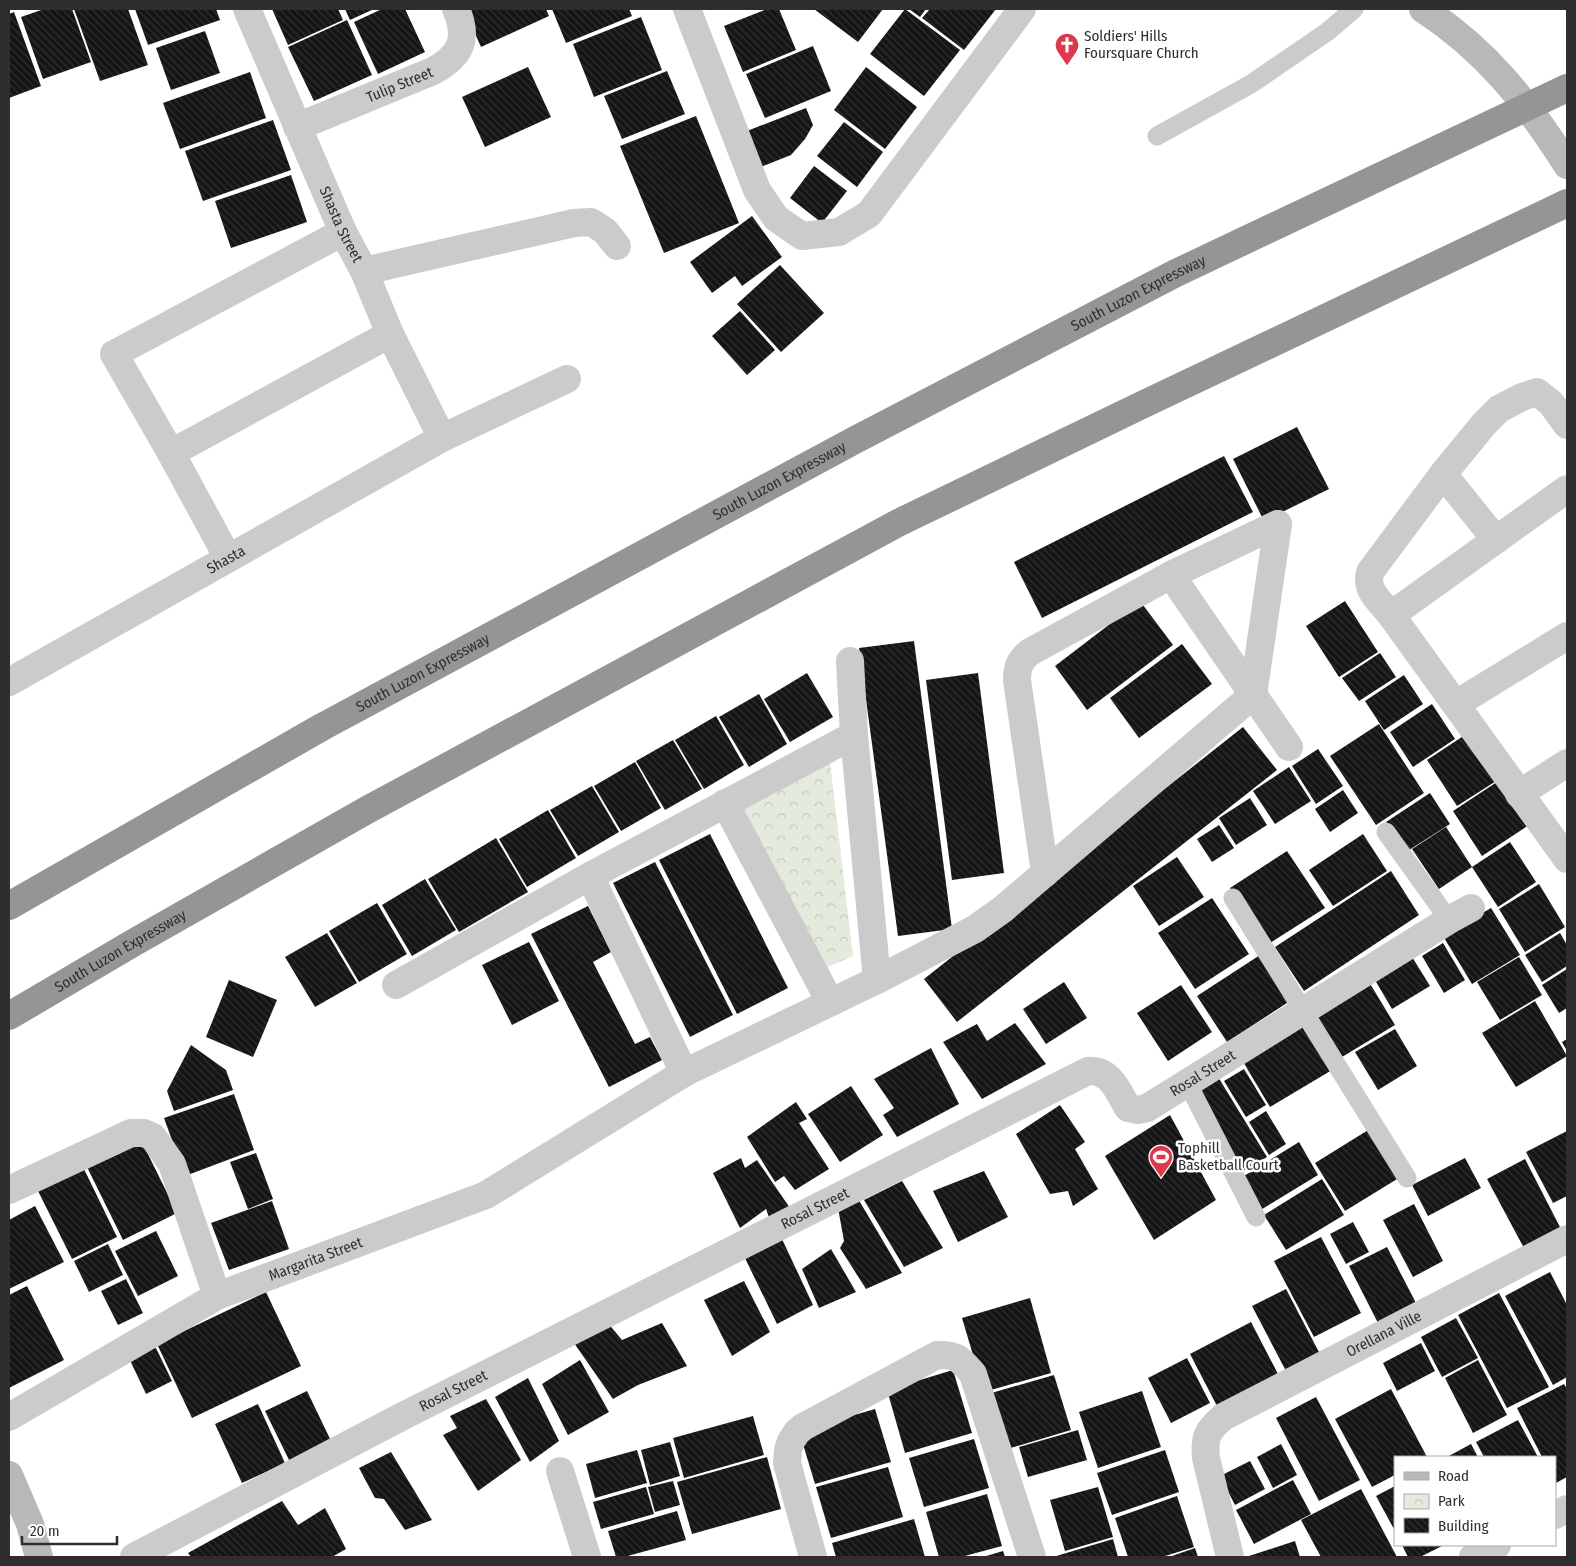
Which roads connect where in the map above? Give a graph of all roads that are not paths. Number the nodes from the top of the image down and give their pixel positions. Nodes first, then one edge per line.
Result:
1 (247, 9) edge
2 (456, 9) edge
3 (688, 9) edge
4 (1022, 9) edge
5 (1354, 9) edge
6 (1423, 9) edge
7 (1567, 88) edge
8 (297, 127) junction
9 (1157, 136) dead end
10 (1567, 165) edge
11 (1567, 203) edge
12 (343, 232) junction
13 (617, 246) dead end
14 (364, 271) junction
15 (390, 334) junction
16 (567, 379) dead end
17 (1567, 424) edge
18 (442, 438) junction
19 (172, 453) junction
20 (1443, 474) junction
21 (1567, 489) edge
22 (1496, 540) junction
23 (228, 558) junction
24 (1171, 575) junction
25 (1391, 615) junction
26 (1567, 636) edge
27 (850, 661) dead end
28 (9, 682) edge
29 (1253, 695) junction
30 (1456, 704) junction
31 (854, 735) junction
32 (1289, 748) dead end
33 (1567, 763) edge
34 (1519, 794) junction
35 (725, 803) junction
36 (1386, 832) dead end
37 (1567, 859) edge
38 (1045, 873) junction
39 (590, 876) junction
40 (1233, 898) dead end
41 (9, 906) edge
42 (1460, 914) joint
43 (877, 980) junction
44 (396, 985) dead end
45 (830, 1002) junction
46 (1303, 1012) junction
47 (9, 1016) edge
48 (684, 1073) junction
49 (1188, 1084) junction
50 (1407, 1178) dead end
51 (9, 1190) edge
52 (1256, 1217) dead end
53 (1567, 1239) edge
54 (217, 1296) junction
55 (9, 1417) edge
56 (560, 1471) dead end
57 (9, 1475) edge
58 (1495, 1546) edge
59 (39, 1557) edge
60 (134, 1557) edge
61 (587, 1557) edge
62 (813, 1557) edge
63 (1032, 1557) edge
64 (1230, 1557) edge
65 (1473, 1557) edge

1 - 8 street, Shasta Street
2 - 8 street, Tulip Street
3 - 4 street
5 - 9 lane
6 - 10 street
7 - 41 highway, South Luzon Expressway
8 - 12 street, Shasta Street
11 - 47 highway, South Luzon Expressway
12 - 14 street, Shasta Street
12 - 19 street
13 - 14 street
14 - 15 street, Shasta Street
15 - 18 street, Shasta Street
15 - 19 street
16 - 18 street, Shasta
17 - 20 street
18 - 23 street, Shasta
19 - 23 street
20 - 22 street
20 - 25 street
21 - 22 street
22 - 25 street
23 - 28 street, Shasta
24 - 29 street
24 - 29 street
24 - 38 street
25 - 30 street
26 - 30 street
27 - 31 street
29 - 32 street
29 - 38 street, Margarita Street
30 - 34 street
31 - 35 street
31 - 43 street
33 - 34 street
34 - 37 street
35 - 39 street
35 - 45 street
36 - 42 lane
38 - 43 street, Margarita Street
39 - 44 street
39 - 48 street
40 - 46 lane
42 - 46 street, Rosal Street
43 - 45 street, Margarita Street
45 - 48 street, Margarita Street
46 - 49 street, Rosal Street
46 - 50 lane
48 - 54 street, Margarita Street
49 - 52 lane
49 - 60 street, Rosal Street
51 - 54 street
53 - 64 street, Orellana Ville
54 - 55 street, Margarita Street
56 - 61 street
57 - 59 street
58 - 65 street
62 - 63 street

